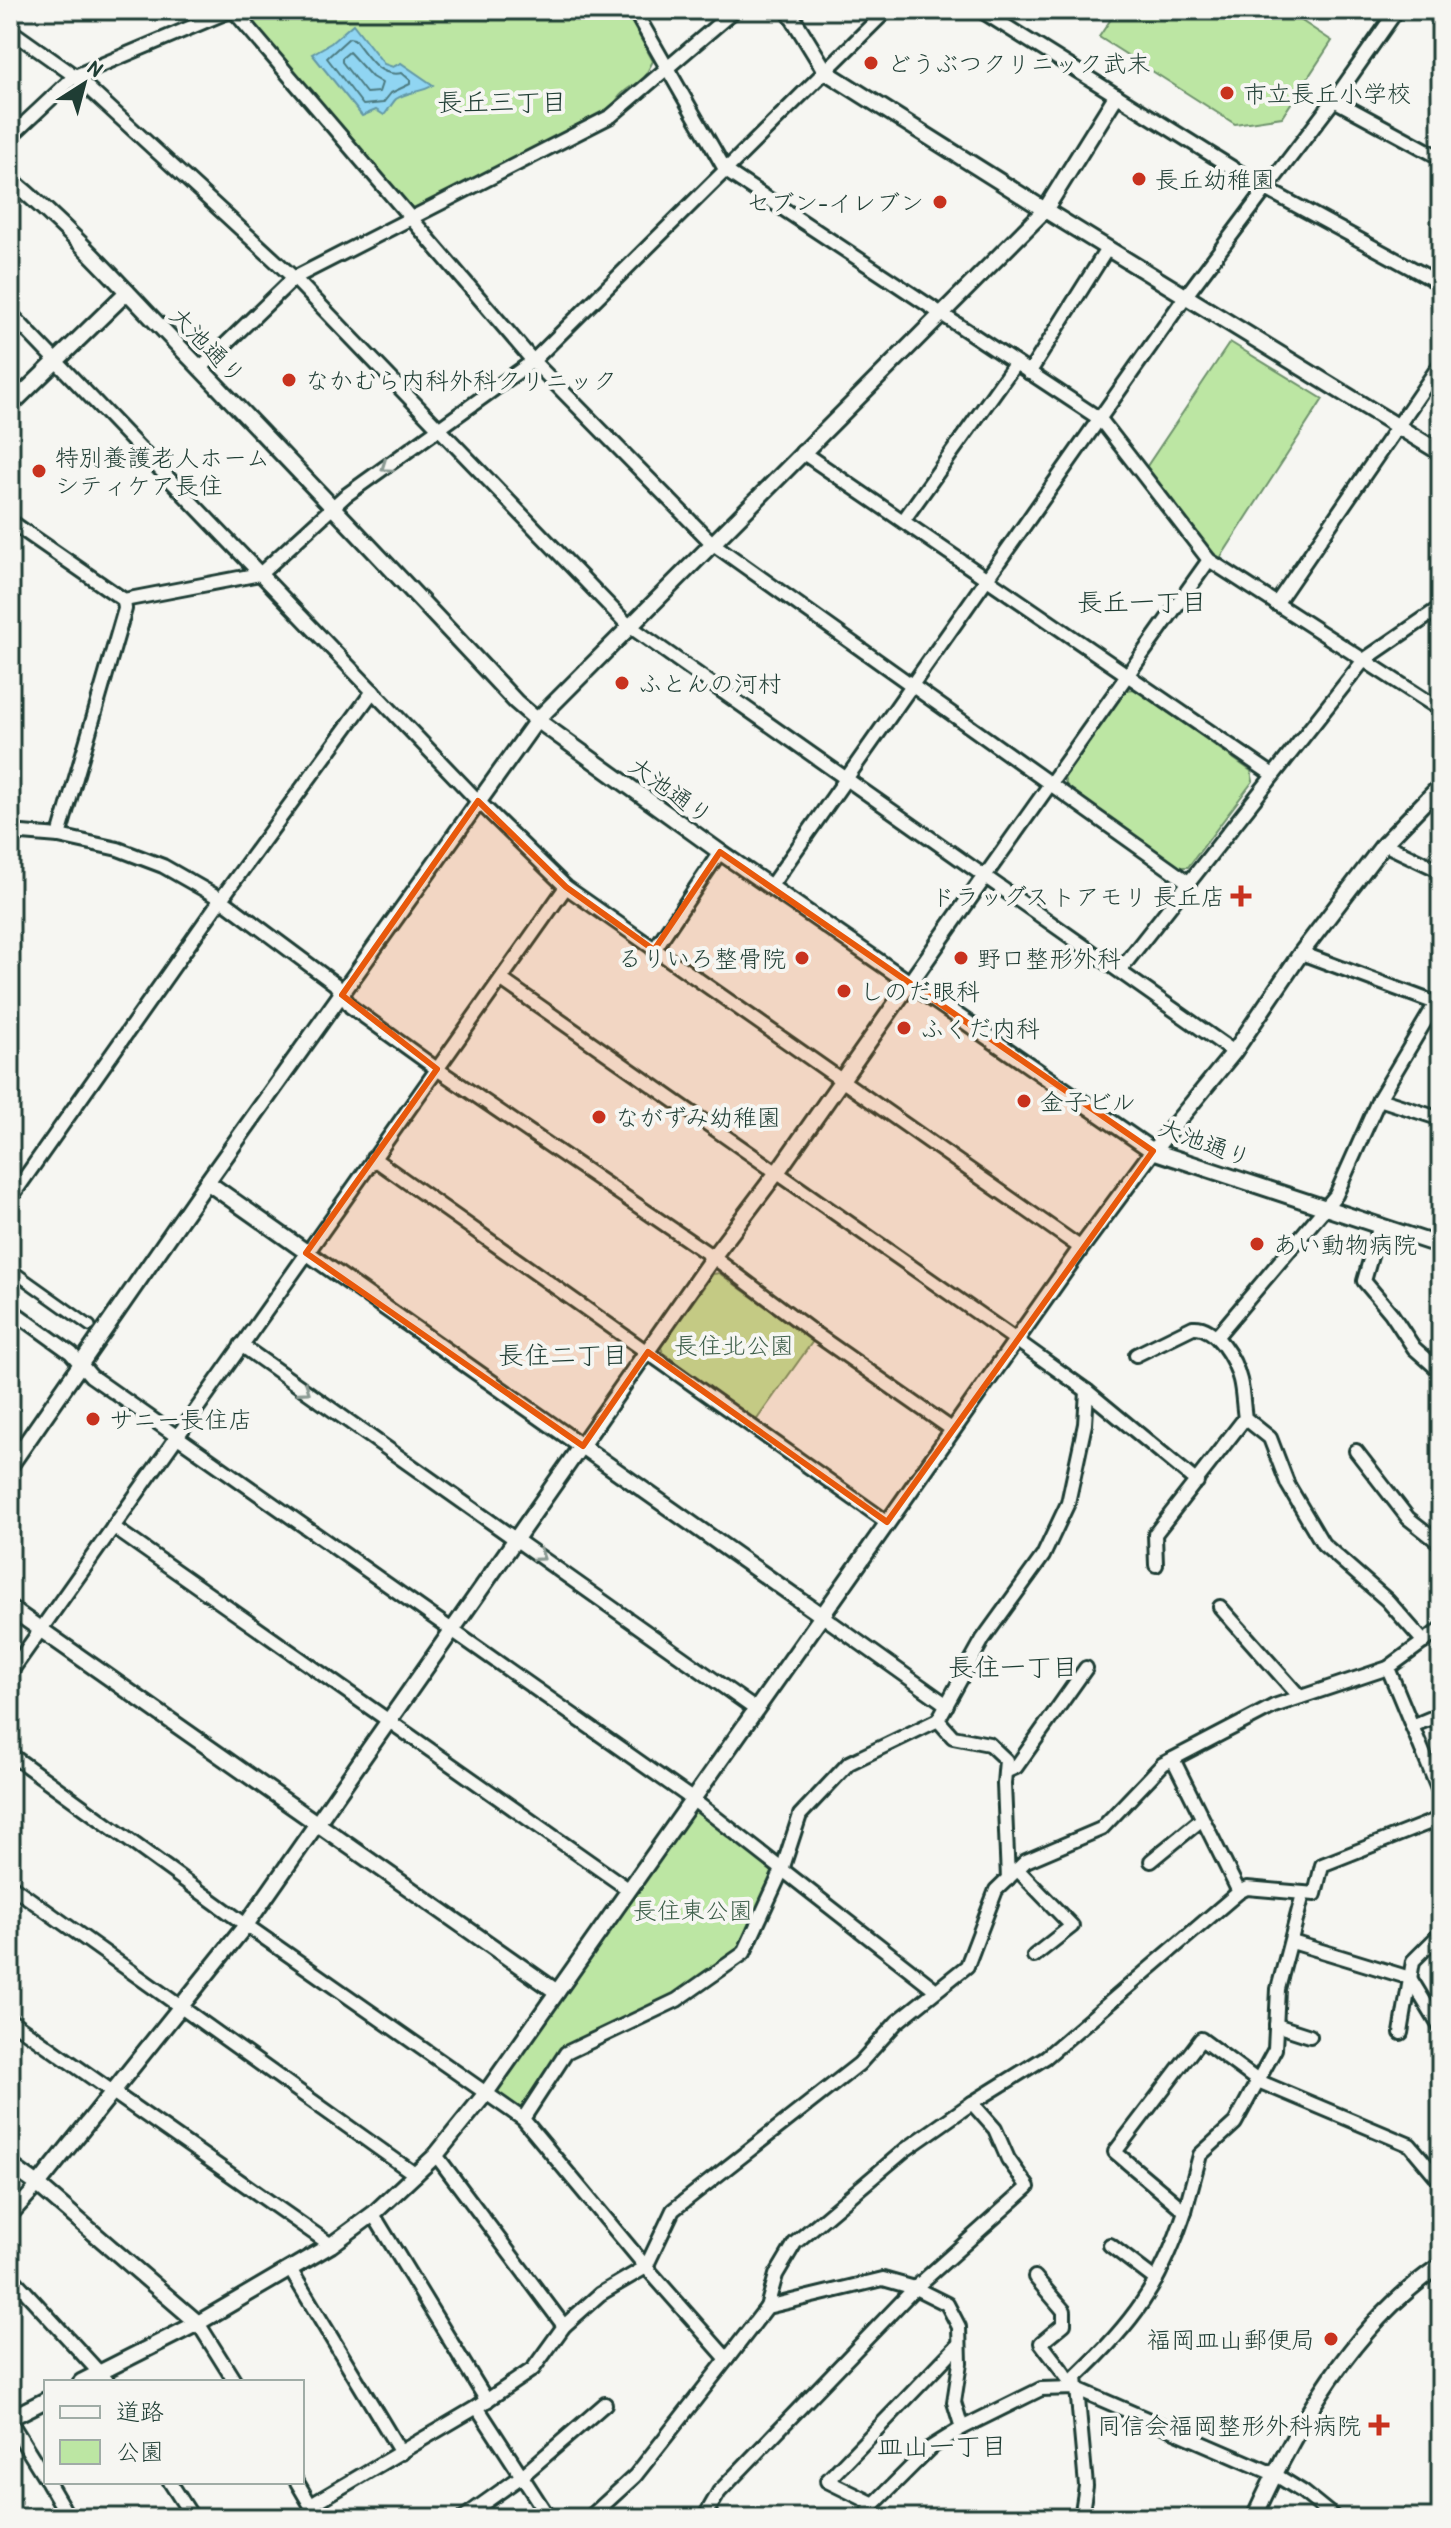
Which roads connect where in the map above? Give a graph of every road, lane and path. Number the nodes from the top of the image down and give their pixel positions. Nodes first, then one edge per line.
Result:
1 (232, 10) edge
2 (634, 10) edge
3 (735, 10) edge
4 (788, 10) edge
5 (887, 10) edge
6 (980, 10) edge
7 (1397, 10) edge
8 (10, 30) edge
9 (667, 67) junction
10 (826, 72) junction
11 (75, 76) junction
12 (1116, 96) junction
13 (1334, 100) junction
14 (10, 137) edge
15 (1441, 158) edge
16 (726, 171) junction
17 (10, 179) edge
18 (1266, 189) junction
19 (1045, 210) junction
20 (410, 219) junction
21 (1107, 249) junction
22 (294, 278) junction
23 (1441, 284) edge
24 (127, 292) junction
25 (1185, 297) junction
26 (10, 313) edge
27 (940, 315) junction
28 (55, 360) junction
29 (533, 361) junction
30 (1441, 363) edge
31 (1015, 364) junction
32 (200, 369) junction
33 (1029, 373) junction
34 (10, 406) edge
35 (1100, 419) junction
36 (1396, 428) junction
37 (439, 430) junction
38 (802, 452) junction
39 (1441, 453) edge
40 (333, 505) junction
41 (10, 521) edge
42 (903, 521) junction
43 (712, 543) junction
44 (1209, 560) junction
45 (260, 574) junction
46 (987, 579) junction
47 (124, 600) junction
48 (1276, 604) junction
49 (1441, 607) edge
50 (628, 625) junction
51 (1364, 660) junction
52 (1128, 675) junction
53 (912, 685) junction
54 (373, 691) junction
55 (1441, 710) edge
56 (537, 720) junction
57 (1273, 775) junction
58 (847, 779) junction
59 (1050, 784) junction
60 (1441, 785) edge
61 (478, 801) junction
62 (10, 832) edge
63 (59, 836) junction
64 (1384, 844) junction
65 (720, 852) junction
66 (1441, 871) edge
67 (985, 876) junction
68 (1188, 882) junction
69 (566, 887) junction
70 (770, 887) junction
71 (221, 899) junction
72 (654, 950) junction
73 (1301, 953) junction
74 (1120, 970) junction
75 (502, 980) junction
76 (910, 984) junction
77 (342, 995) junction
78 (1438, 1004) edge
79 (1234, 1052) junction
80 (437, 1069) junction
81 (841, 1080) junction
82 (1379, 1099) junction
83 (1441, 1119) edge
84 (1153, 1151) junction
85 (373, 1158) junction
86 (778, 1171) junction
87 (207, 1182) junction
88 (10, 1199) edge
89 (1326, 1206) junction
90 (1380, 1225) junction
91 (1441, 1246) edge
92 (1081, 1248) junction
93 (306, 1253) junction
94 (713, 1257) junction
95 (10, 1269) edge
96 (10, 1309) edge
97 (90, 1326) dead end
98 (1217, 1336) junction
99 (1016, 1340) junction
100 (241, 1345) junction
101 (648, 1352) junction
102 (1136, 1355) dead end
103 (80, 1365) junction
104 (1441, 1372) edge
105 (1087, 1391) junction
106 (1245, 1418) junction
107 (953, 1430) junction
108 (177, 1436) junction
109 (583, 1446) junction
110 (1356, 1451) dead end
111 (10, 1466) edge
112 (1197, 1482) junction
113 (887, 1522) junction
114 (113, 1527) junction
115 (516, 1539) junction
116 (1441, 1544) edge
117 (1156, 1565) dead end
118 (1220, 1607) dead end
119 (10, 1608) edge
120 (821, 1615) junction
121 (40, 1629) junction
122 (1441, 1629) edge
123 (453, 1631) junction
124 (1424, 1642) junction
125 (1086, 1668) dead end
126 (1388, 1668) junction
127 (10, 1673) edge
128 (1300, 1697) junction
129 (947, 1705) junction
130 (755, 1709) junction
131 (1441, 1714) edge
132 (938, 1720) junction
133 (390, 1722) junction
134 (1412, 1726) junction
135 (10, 1754) edge
136 (1173, 1759) junction
137 (1005, 1772) junction
138 (1440, 1793) edge
139 (692, 1799) junction
140 (1441, 1818) edge
141 (1202, 1819) junction
142 (316, 1825) junction
143 (1151, 1861) dead end
144 (782, 1870) junction
145 (1012, 1874) junction
146 (10, 1885) edge
147 (628, 1889) junction
148 (1239, 1892) junction
149 (1303, 1894) junction
150 (246, 1925) junction
151 (1441, 1933) edge
152 (1292, 1942) junction
153 (1034, 1956) dead end
154 (1410, 1978) junction
155 (936, 1990) junction
156 (557, 1992) junction
157 (181, 2007) junction
158 (10, 2020) edge
159 (1276, 2025) junction
160 (1441, 2029) edge
161 (1401, 2033) dead end
162 (1310, 2036) dead end
163 (1258, 2081) junction
164 (112, 2091) junction
165 (486, 2093) junction
166 (972, 2103) junction
167 (523, 2119) junction
168 (436, 2155) junction
169 (10, 2165) edge
170 (416, 2175) junction
171 (1441, 2182) edge
172 (38, 2185) junction
173 (1185, 2211) junction
174 (373, 2214) junction
175 (10, 2216) edge
176 (331, 2245) junction
177 (1110, 2245) dead end
178 (1441, 2265) edge
179 (646, 2267) junction
180 (290, 2269) junction
181 (10, 2275) edge
182 (1035, 2277) dead end
183 (1156, 2280) junction
184 (915, 2288) junction
185 (767, 2307) junction
186 (198, 2323) junction
187 (564, 2326) junction
188 (959, 2344) junction
189 (727, 2359) junction
190 (105, 2377) edge
191 (234, 2380) edge
192 (1075, 2388) junction
193 (44, 2401) edge
194 (482, 2404) junction
195 (605, 2404) dead end
196 (10, 2420) edge
197 (962, 2428) junction
198 (401, 2453) junction
199 (1274, 2474) junction
200 (44, 2476) edge
201 (522, 2476) junction
202 (49, 2484) edge
203 (171, 2484) edge
204 (298, 2484) edge
205 (874, 2504) junction
206 (311, 2505) junction
207 (69, 2518) edge
208 (193, 2518) edge
209 (318, 2518) edge
210 (463, 2518) edge
211 (549, 2518) edge
212 (589, 2518) edge
213 (704, 2518) edge
214 (864, 2518) edge
215 (1081, 2518) edge
216 (1254, 2518) edge
217 (1335, 2518) edge

1 - 11 street
1 - 20 street
2 - 9 street
3 - 9 street
4 - 10 street
5 - 10 street
6 - 12 street
7 - 13 street
8 - 11 street
9 - 16 street
9 - 20 street
10 - 16 street
10 - 19 street
11 - 14 street
11 - 22 street
12 - 18 street
12 - 19 street
13 - 15 street
13 - 18 street
16 - 27 street
16 - 29 street
17 - 24 street, 大池通り
18 - 23 street
18 - 25 street
19 - 21 street
19 - 27 street
20 - 22 street
20 - 29 street
21 - 25 street
21 - 33 street
22 - 32 street
22 - 37 street
24 - 28 street
24 - 32 street, 大池通り
25 - 35 street
25 - 36 street
26 - 28 street
27 - 31 street
27 - 38 street
28 - 34 street
28 - 45 street
29 - 37 street
29 - 43 street
30 - 36 street
31 - 33 street
31 - 42 street
32 - 40 street, 大池通り
33 - 35 street
35 - 44 street
35 - 46 street
36 - 39 street
36 - 48 street
37 -> 40 street
37 - 50 street
38 - 42 street
38 - 43 street
40 - 45 street
40 - 56 street, 大池通り
41 - 47 street
42 - 46 street
43 - 50 street
43 - 53 street
44 - 48 street
44 - 52 street
45 - 47 street
45 - 54 street
46 - 52 street
46 - 53 street
47 - 63 street
48 - 51 street
49 - 51 street
50 - 56 street
50 - 58 street
51 - 55 street
51 - 57 street
52 - 57 street
52 - 59 street
53 - 58 street
53 - 59 street
54 - 61 street
54 - 71 street
56 - 61 street
56 - 65 street, 大池通り
57 - 68 street
58 - 67 street
58 - 70 street
59 - 67 street
59 - 68 street
60 - 64 street
61 - 69 street
61 - 77 street
62 - 63 street
63 - 71 street
64 - 66 street
64 - 73 street
65 - 70 street, 大池通り
65 - 72 street
67 - 74 street
67 - 76 street
68 - 74 street
69 - 72 street
69 - 75 street
70 - 76 street, 大池通り
71 - 77 street
71 - 88 street
72 - 81 street
73 - 78 street
73 - 79 street
74 - 79 street
75 - 80 street
75 - 86 street
76 - 81 street
76 - 84 street, 大池通り
77 - 80 street
77 - 87 street
78 - 82 street
79 - 84 street
80 - 85 street
80 - 94 street
81 - 86 street
81 - 92 street
82 - 83 street
82 - 89 street
84 - 89 street, 大池通り
84 - 92 street
85 - 93 street
85 - 101 street
86 - 94 street
86 - 99 street
87 - 93 street
87 - 103 street
89 - 90 street, 大池通り
89 - 98 street
90 - 91 street, 大池通り
90 - 104 street
92 - 99 street
93 - 100 street
93 - 109 street
94 - 101 street
94 - 107 street
95 - 97 street
96 - 103 street
98 - 102 street
98 - 106 street
99 - 105 street
99 - 107 street
100 - 108 street
100 -> 115 street
101 - 109 street
101 - 113 street
103 - 108 street
103 - 111 street
105 - 112 street
105 - 129 street
106 - 112 street
106 - 124 street
107 - 113 street
108 - 114 street
108 - 123 street
109 - 115 street
109 - 120 street
110 - 116 street
112 - 117 street
113 - 120 street
114 - 121 street
114 - 133 street
115 - 123 street
115 -> 130 street
118 - 128 street
119 - 121 street
120 - 129 street
120 - 130 street
121 - 127 street
121 - 142 street
122 - 124 street
123 - 133 street
123 - 139 street
124 - 126 street
125 - 137 street
126 - 128 street
126 - 134 street
128 - 136 street
129 - 132 street
130 - 139 street
131 - 134 street
132 - 137 street
132 - 144 street
133 - 142 street
133 - 147 street
134 - 138 street
135 - 150 street
136 - 141 street
136 - 145 street
137 - 145 street
139 - 144 street
139 - 147 street
140 - 149 street
141 - 143 street
141 - 148 street
142 - 150 street
142 - 156 street
144 - 155 street
144 - 167 street
145 - 153 street
145 - 155 street
146 - 157 street
147 - 156 street
148 - 149 street
148 - 166 street
149 - 152 street
150 - 157 street
150 - 165 street
151 - 154 street
152 - 154 street
152 - 159 street
154 - 160 street
154 - 161 street
155 - 179 street
156 - 165 street
157 - 164 street
157 - 170 street
158 - 164 street
159 - 162 street
159 - 163 street
163 - 171 street
163 - 173 street
163 - 173 street
164 - 172 street
164 - 176 street
165 - 167 street
165 - 168 street
166 - 184 street
166 - 185 street
167 - 179 street
168 - 170 street
168 - 187 street
169 - 172 street
170 - 174 street
172 - 175 street
172 - 186 street
173 - 183 street
174 - 176 street
174 - 194 street
176 - 180 street
177 - 183 street
178 - 199 street
179 - 187 street
179 - 189 street
180 - 186 street
180 - 198 street
181 - 190 street
182 - 192 street
183 - 192 street
184 - 185 street
184 - 188 street
184 - 213 street
185 - 189 street
186 - 190 street
186 - 191 street
187 - 194 street
188 - 197 street
188 - 205 street
189 - 212 street
192 - 197 street
192 - 199 street
192 - 215 street
193 - 196 street
194 - 198 street
194 - 201 street
195 - 201 street
196 - 200 street
197 - 205 street
198 - 206 street
199 - 216 street
199 - 217 street
201 - 210 street
201 - 211 street
202 - 207 street
203 - 208 street
204 - 206 street
205 - 214 street
206 - 209 street

